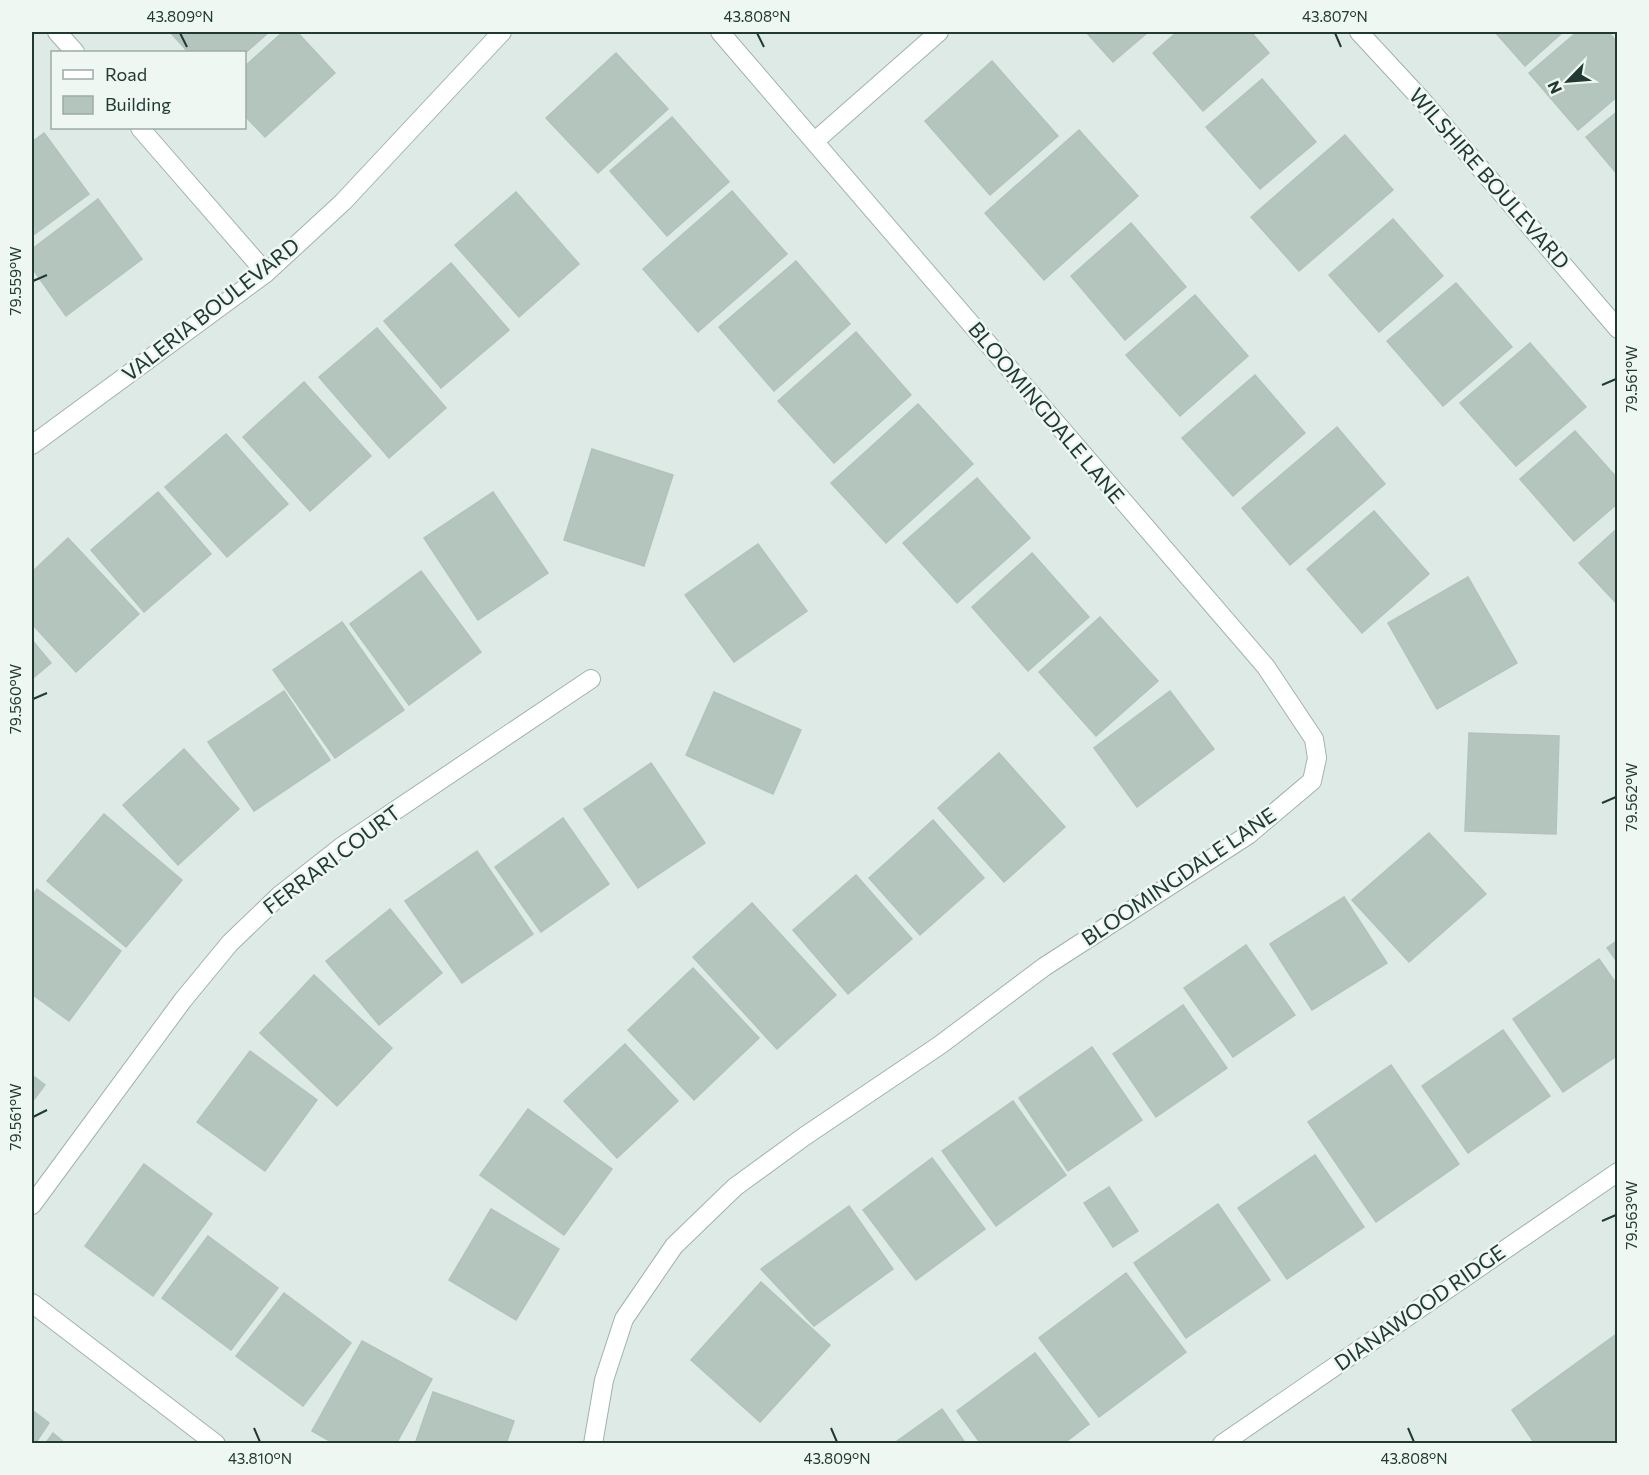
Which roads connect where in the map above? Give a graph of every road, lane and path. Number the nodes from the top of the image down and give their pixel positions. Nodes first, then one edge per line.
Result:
1 (57, 32) edge
2 (502, 32) edge
3 (720, 32) edge
4 (939, 32) edge
5 (1359, 32) edge
6 (74, 51) edge
7 (141, 129) edge
8 (815, 141) junction
9 (266, 273) junction
10 (1617, 329) edge
11 (32, 445) edge
12 (591, 679) dead end
13 (1617, 1172) edge
14 (32, 1205) edge
15 (32, 1303) edge
16 (216, 1443) edge
17 (593, 1443) edge
18 (1222, 1443) edge

1 - 6 street
2 - 9 street, VALERIA BOULEVARD
3 - 8 street, BLOOMINGDALE LANE
4 - 8 street
5 - 10 street, WILSHIRE BOULEVARD
7 - 9 street
8 - 17 street, BLOOMINGDALE LANE
9 - 11 street, VALERIA BOULEVARD
12 - 14 street, FERRARI COURT
13 - 18 street, DIANAWOOD RIDGE
15 - 16 street

